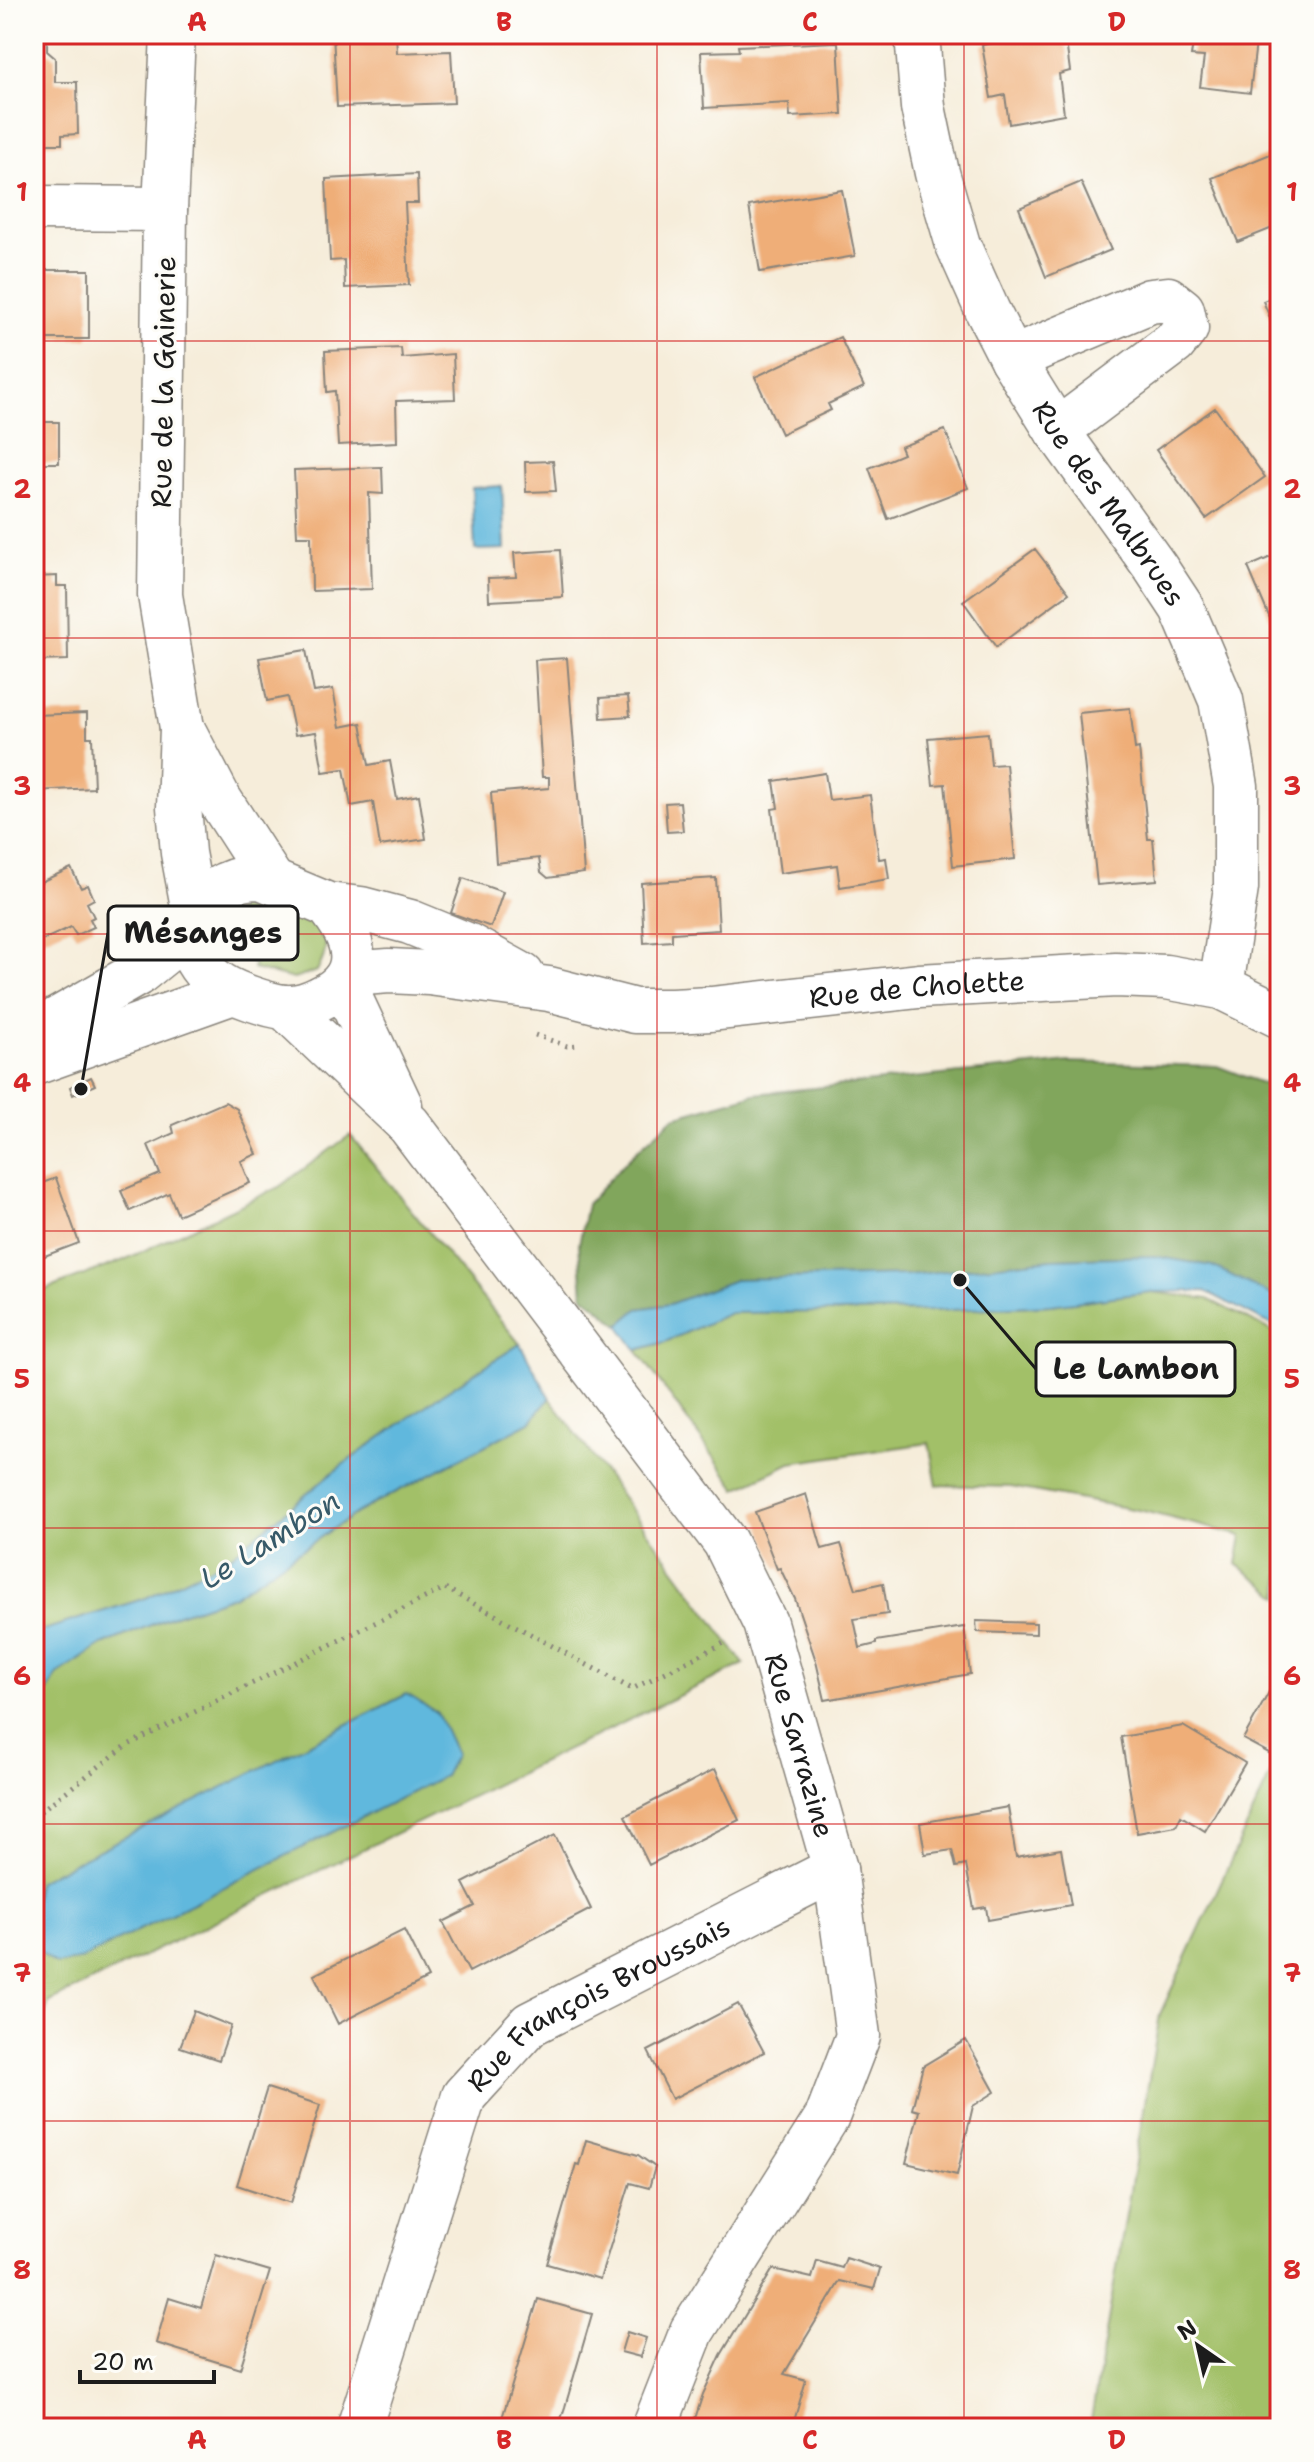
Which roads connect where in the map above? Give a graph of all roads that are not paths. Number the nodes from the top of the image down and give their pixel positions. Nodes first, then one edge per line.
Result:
1 (173, 34) edge
2 (917, 34) edge
3 (34, 208) edge
4 (165, 209) junction
5 (1012, 359) junction
6 (1057, 431) junction
7 (182, 728) junction
8 (272, 881) junction
9 (328, 905) junction
10 (191, 922) junction
11 (347, 978) junction
12 (1221, 987) junction
13 (549, 989) junction
14 (233, 992) junction
15 (285, 1007) junction
16 (1280, 1016) edge
17 (34, 1033) edge
18 (34, 1063) edge
19 (409, 1125) junction
20 (835, 1869) junction
21 (359, 2428) edge
22 (654, 2428) edge

1 - 4 street, Rue de la Gainerie
2 - 5 street, Rue des Malbrues
3 - 4 street
4 - 7 street, Rue de la Gainerie
5 - 6 street, Rue des Malbrues
5 - 6 street
6 - 12 street, Rue des Malbrues
7 - 8 street, Rue de la Gainerie
7 - 10 street, Rue de la Gainerie
8 - 9 street
8 - 10 street
9 - 11 street
9 - 13 street, Rue de Cholette
10 - 14 street
10 - 17 street
11 - 13 street, Rue de Cholette
11 - 15 street
11 - 19 street, Rue Sarrazine
12 - 13 street, Rue de Cholette
12 - 16 street, Rue de Cholette
14 - 15 street
14 - 18 street
15 - 19 street, Rue Sarrazine
19 - 20 street, Rue Sarrazine
20 - 21 street, Rue François Broussais
20 - 22 street, Rue Sarrazine

